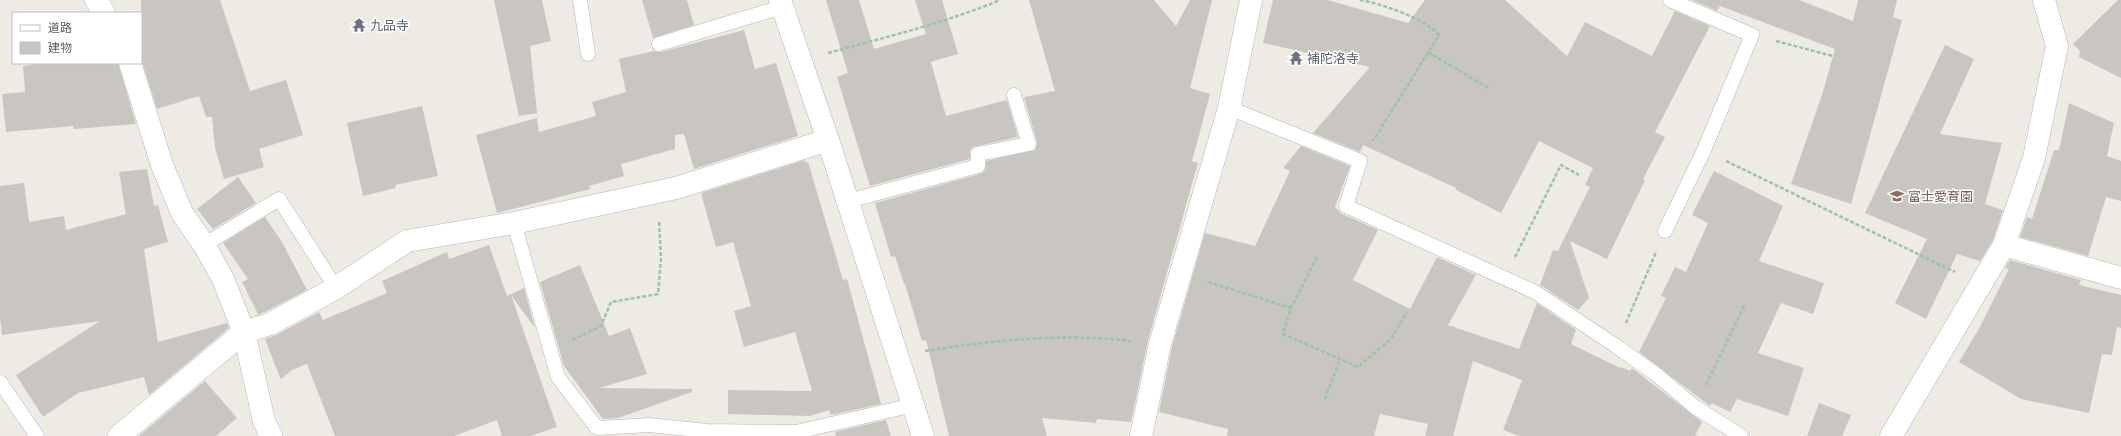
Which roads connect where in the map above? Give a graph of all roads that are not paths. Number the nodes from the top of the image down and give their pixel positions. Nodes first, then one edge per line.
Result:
1 (96, 0) edge
2 (580, 0) edge
3 (1251, 0) edge
4 (1670, 0) edge
5 (2044, 0) edge
6 (781, 3) edge
7 (103, 12) edge
8 (659, 44) dead end
9 (588, 54) dead end
10 (130, 64) edge
11 (1014, 95) dead end
12 (1229, 108) junction
13 (828, 140) junction
14 (848, 201) junction
15 (514, 223) junction
16 (1665, 231) road end
17 (2004, 244) junction
18 (204, 245) junction
19 (2121, 278) edge
20 (336, 288) junction
21 (244, 332) junction
22 (0, 382) edge
23 (914, 405) junction
24 (707, 434) edge
25 (37, 436) edge
26 (119, 436) edge
27 (271, 436) edge
28 (923, 436) edge
29 (1141, 436) edge
30 (1741, 436) edge
31 (1891, 436) edge

1 - 7 street
2 - 9 lane
3 - 12 street
4 - 16 lane
5 - 17 street
6 - 8 lane
6 - 13 street
10 - 18 street
11 - 14 lane
12 - 29 street
12 - 30 lane
13 - 14 street
13 - 15 street
14 - 23 street
15 - 20 street
15 - 24 lane
17 - 19 street
17 - 31 street
18 - 20 lane
18 - 21 street
20 - 21 street
21 - 26 street
21 - 27 street
22 - 25 lane
23 - 24 lane
23 - 28 street

